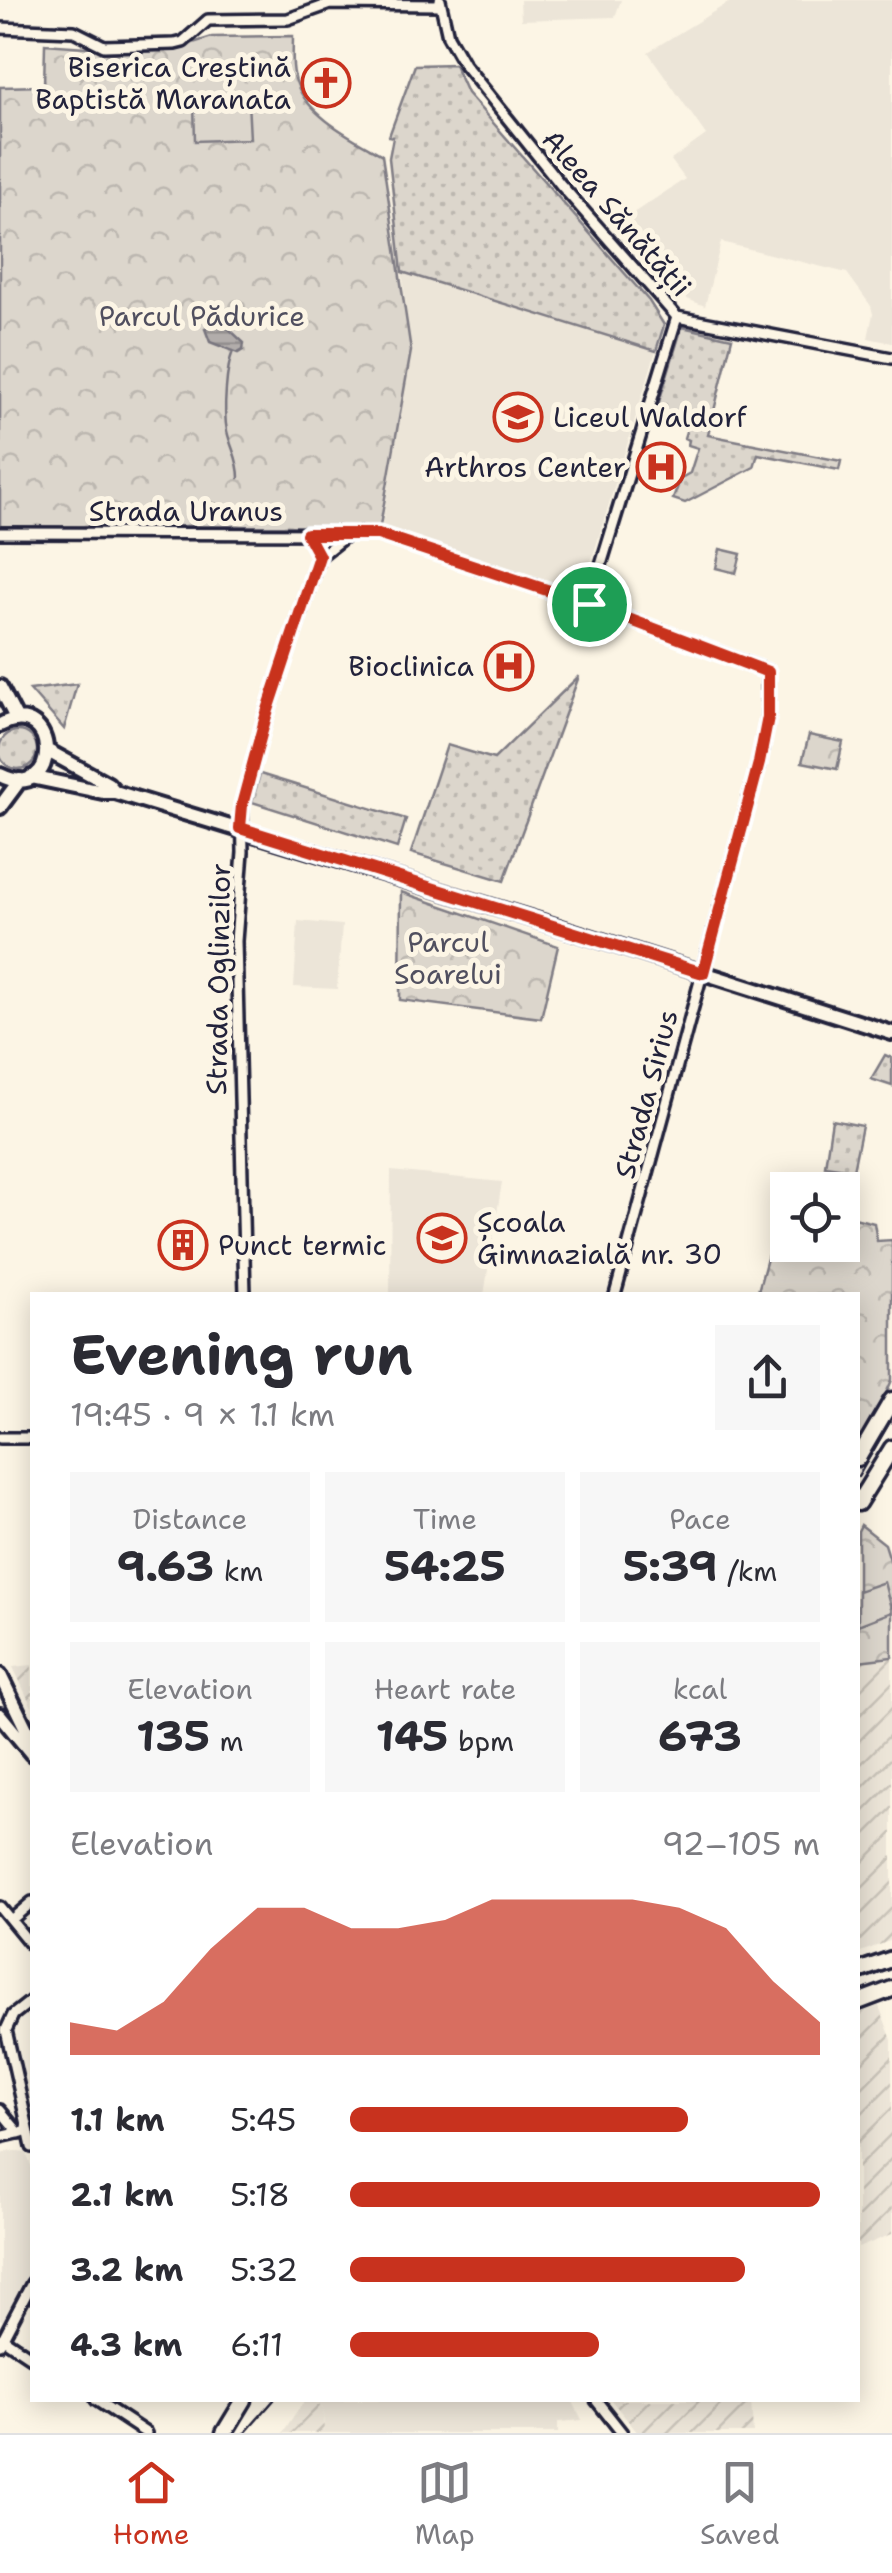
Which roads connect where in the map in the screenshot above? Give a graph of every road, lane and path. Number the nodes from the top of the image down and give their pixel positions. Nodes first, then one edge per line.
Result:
1 (440, 2) edge
2 (0, 28) edge
3 (677, 318) junction
4 (892, 358) edge
5 (0, 533) edge
6 (350, 533) junction
7 (307, 534) junction
8 (319, 556) junction
9 (589, 604) junction
10 (768, 672) joint
11 (0, 686) edge
12 (18, 720) junction
13 (0, 725) edge
14 (48, 751) junction
15 (0, 775) edge
16 (26, 779) junction
17 (115, 792) junction
18 (0, 807) edge
19 (240, 828) junction
20 (703, 973) junction
21 (892, 1033) edge
22 (245, 1292) edge
23 (616, 1292) edge
24 (892, 1400) edge
25 (0, 1438) edge
26 (30, 1438) edge
27 (892, 1448) edge
28 (860, 1455) edge
29 (860, 1500) edge
30 (0, 1674) edge
31 (0, 1715) edge
32 (30, 1736) edge
33 (30, 1752) edge
34 (30, 1904) edge
35 (0, 1907) edge
36 (11, 1920) junction
37 (30, 1944) edge
38 (892, 1959) edge
39 (860, 1970) edge
40 (892, 1988) edge
41 (860, 2001) edge
42 (30, 2002) edge
43 (0, 2110) edge
44 (24, 2132) junction
45 (0, 2136) edge
46 (30, 2142) edge
47 (30, 2287) edge
48 (1, 2340) edge
49 (30, 2357) edge
50 (99, 2402) edge
51 (245, 2402) edge
52 (598, 2402) edge
53 (146, 2433) edge
54 (224, 2433) edge
55 (622, 2433) edge

1 - 2 street
1 - 3 street, Aleea Sănătății
3 - 4 street, Aleea Sănătății
3 - 9 street
5 - 7 street, Strada Uranus
6 - 7 street, Strada Uranus
6 - 8 street
6 - 9 street, Strada Uranus
7 - 8 street
8 - 19 street, Strada Oglinzilor
9 - 10 street, Strada Uranus
10 - 20 street, Strada Sirius
11 - 12 street
12 - 13 street
12 - 14 street
14 - 16 street
14 - 17 street
15 - 16 street
16 - 17 street
16 - 18 street
17 - 19 street
19 - 20 street
19 - 22 street, Strada Oglinzilor
20 - 21 street
20 - 23 street, Strada Sirius
24 - 28 main road
25 - 26 street
27 - 29 main road
30 - 32 street
31 - 33 street
34 - 36 street
35 - 36 street
36 - 37 street
38 - 39 main road
40 - 41 main road
42 - 44 street
43 - 44 street
44 - 45 street
44 - 46 street
47 - 48 street
48 - 49 street
50 - 53 street
51 - 54 main road
52 - 55 street

